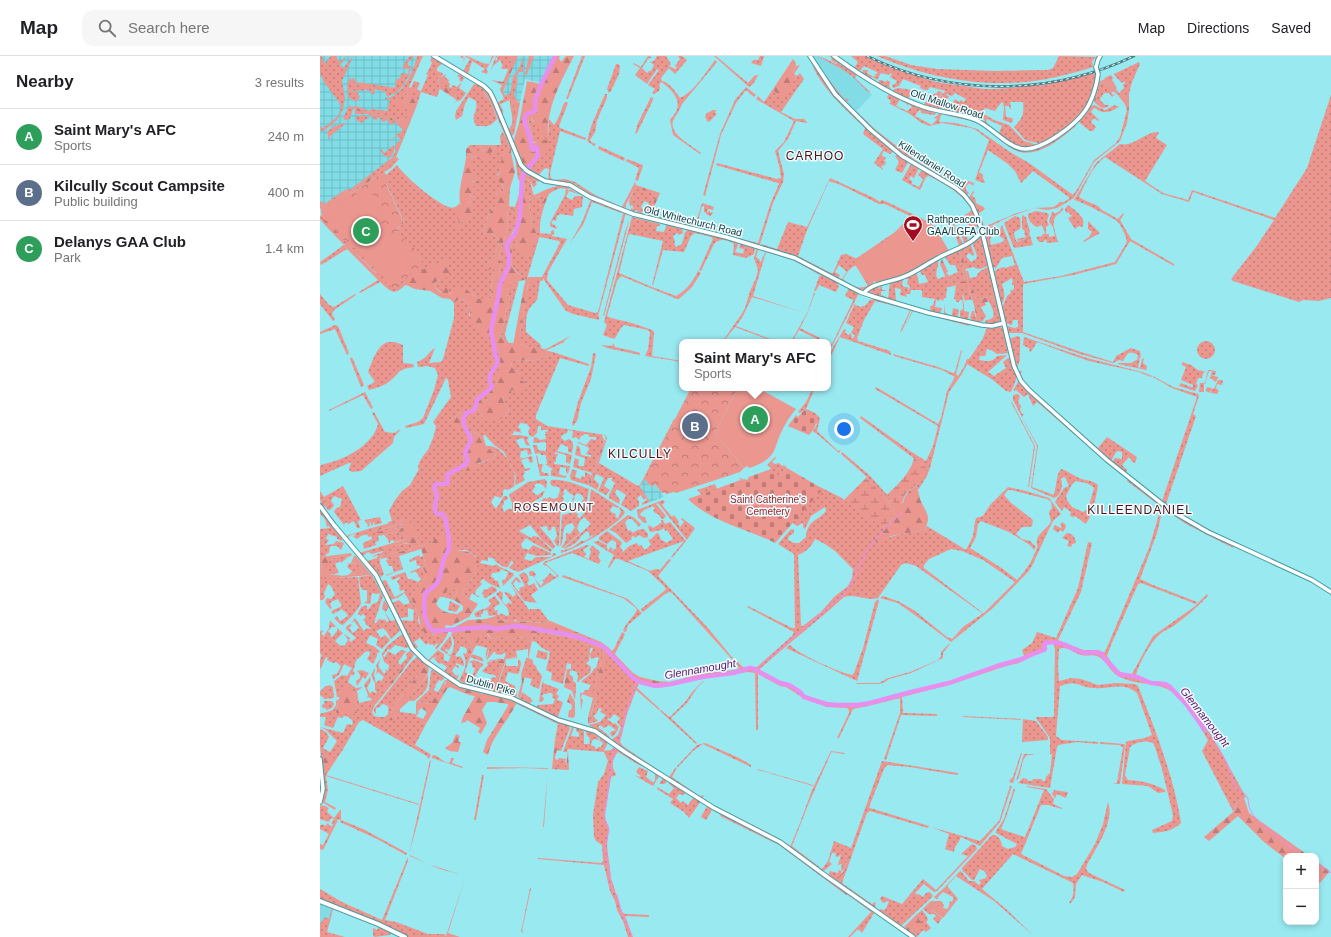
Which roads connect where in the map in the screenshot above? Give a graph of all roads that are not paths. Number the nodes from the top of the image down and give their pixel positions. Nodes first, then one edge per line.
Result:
1 (434, 56) edge
2 (810, 56) edge
3 (834, 56) edge
4 (1100, 56) edge
5 (982, 231) junction
6 (864, 293) junction
7 (1004, 323) junction
8 (320, 506) edge
9 (1331, 592) edge
10 (320, 759) edge
11 (320, 802) edge
12 (320, 901) edge
13 (405, 937) edge
14 (913, 937) edge

1 - 6 street, Old Whitechurch Road
2 - 5 street, Killendaniel Road
3 - 4 street, Old Mallow Road, bridge
5 - 6 street
5 - 7 street, Killendaniel Road
6 - 7 street, Old Whitechurch Road
7 - 9 street, Killendaniel Road
8 - 14 street, Dublin Pike
10 - 11 street
12 - 13 main road

